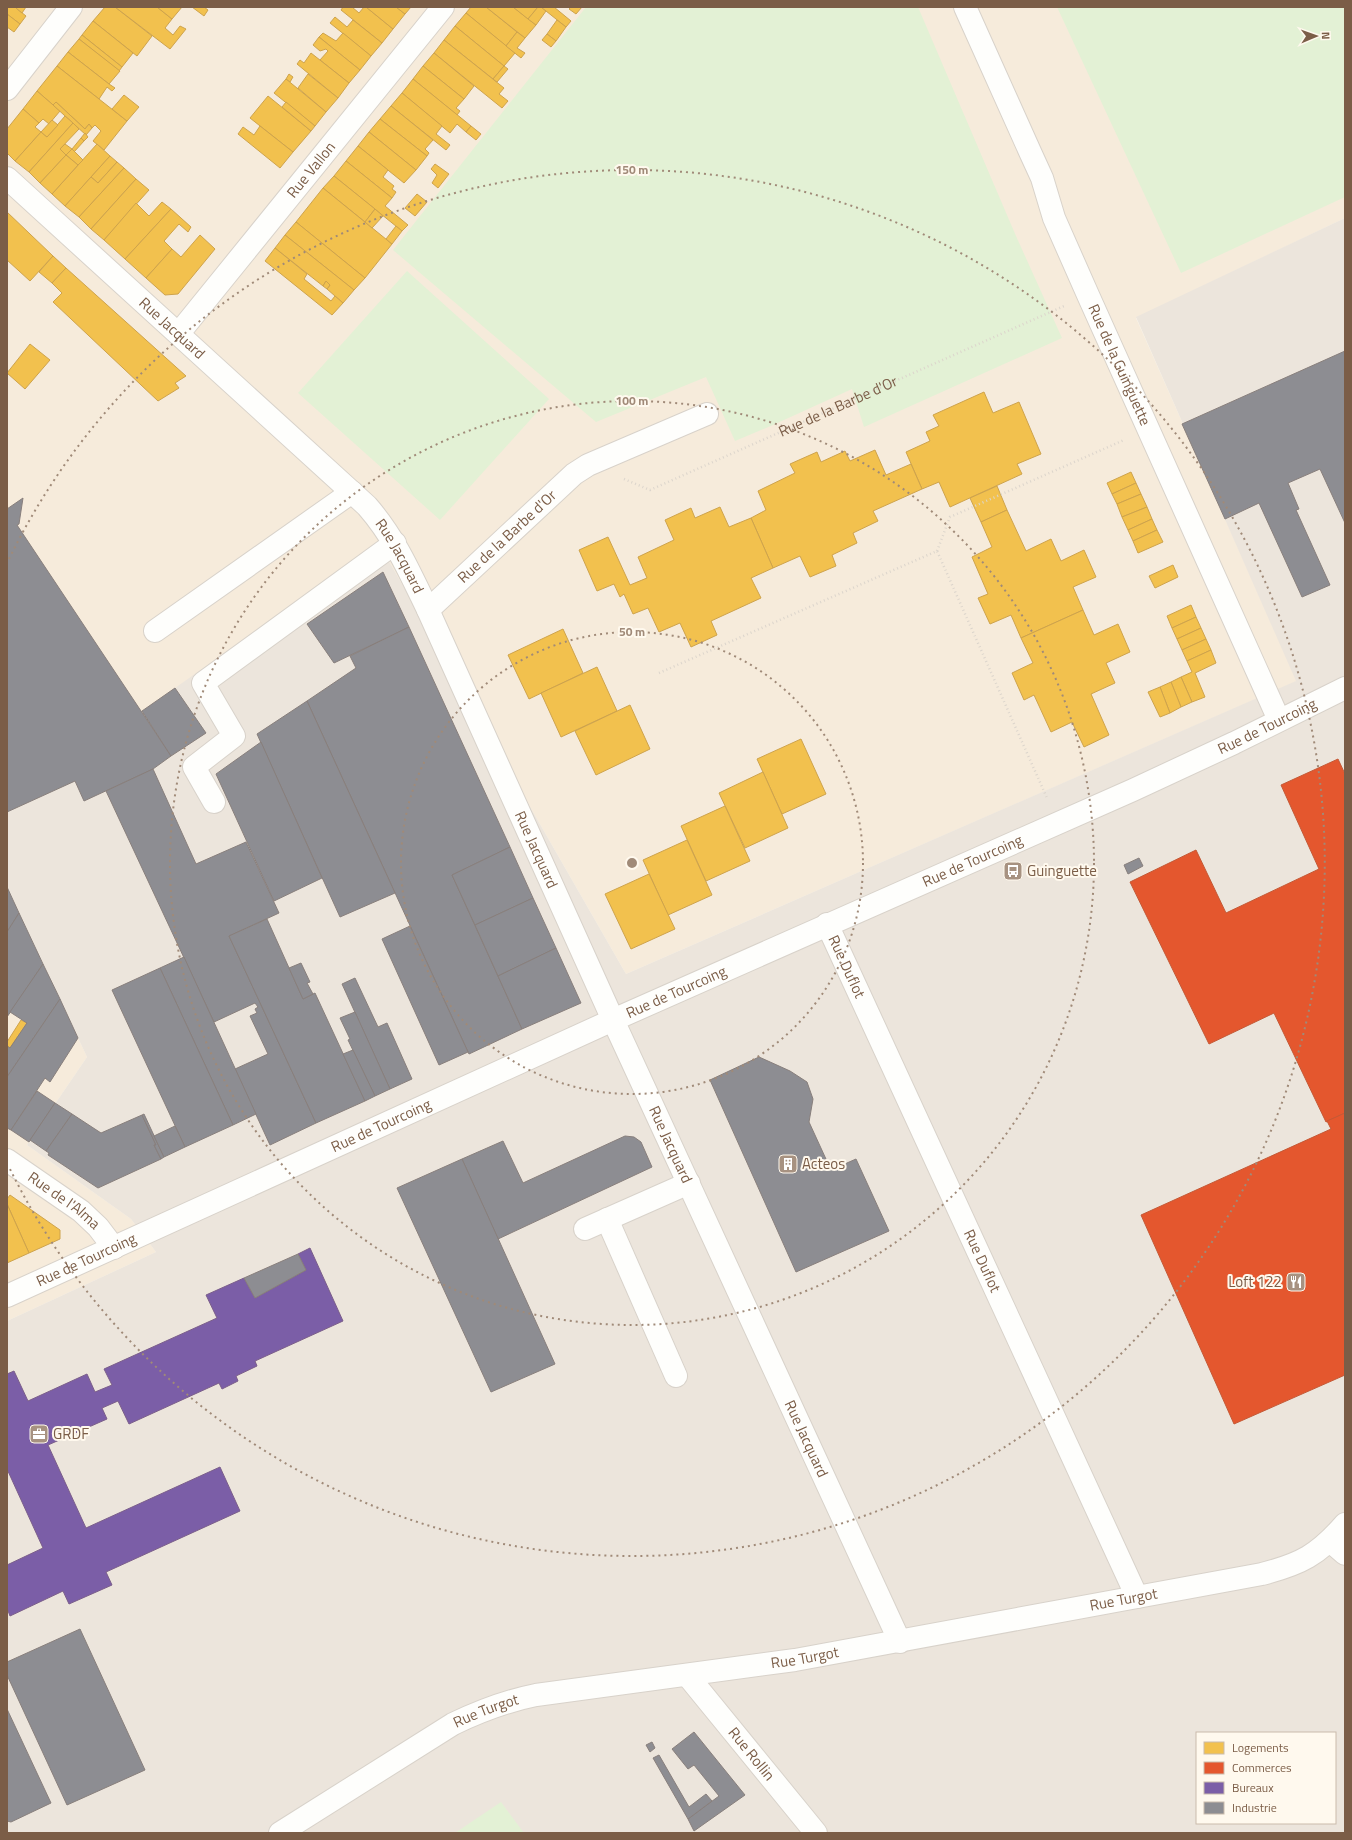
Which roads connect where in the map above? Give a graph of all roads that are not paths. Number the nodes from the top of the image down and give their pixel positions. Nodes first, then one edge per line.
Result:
1 (71, 7) edge
2 (443, 7) edge
3 (965, 7) edge
4 (7, 90) edge
5 (7, 178) edge
6 (179, 333) junction
7 (707, 414) dead end
8 (352, 492) junction
9 (395, 543) junction
10 (428, 610) junction
11 (155, 631) dead end
12 (1345, 688) edge
13 (1345, 699) edge
14 (1279, 720) junction
15 (1234, 743) junction
16 (214, 802) dead end
17 (827, 924) junction
18 (614, 1020) junction
19 (7, 1160) edge
20 (689, 1183) junction
21 (606, 1219) junction
22 (585, 1229) dead end
23 (114, 1248) junction
24 (7, 1296) edge
25 (676, 1376) dead end
26 (1345, 1524) edge
27 (1337, 1548) edge
28 (1137, 1597) junction
29 (900, 1642) junction
30 (687, 1675) junction
31 (280, 1833) edge
32 (816, 1833) edge

1 - 4 street
2 - 6 street, Rue Vallon
3 - 14 street, Rue de la Guinguette
5 - 6 street, Rue Jacquard
6 - 8 street, Rue Jacquard
7 - 10 street, Rue de la Barbe d'Or
8 - 9 street, Rue Jacquard
8 - 11 street
9 - 10 street, Rue Jacquard
9 - 16 street
10 - 18 street, Rue Jacquard
12 - 14 street, Rue de Tourcoing
13 - 15 street
14 - 15 street, Rue de Tourcoing
15 - 17 street, Rue de Tourcoing
17 - 18 street, Rue de Tourcoing
17 - 28 street, Rue Duflot
18 - 20 street, Rue Jacquard
18 - 23 street, Rue de Tourcoing
19 - 23 street, Rue de l'Alma
20 - 21 street
20 - 29 street, Rue Jacquard
21 - 22 street
21 - 25 street
23 - 24 street, Rue de Tourcoing
26 - 27 street, Rue Turgot
27 - 28 street, Rue Turgot
28 - 29 street, Rue Turgot
29 - 30 street, Rue Turgot
30 - 31 street, Rue Turgot
30 - 32 street, Rue Rollin

